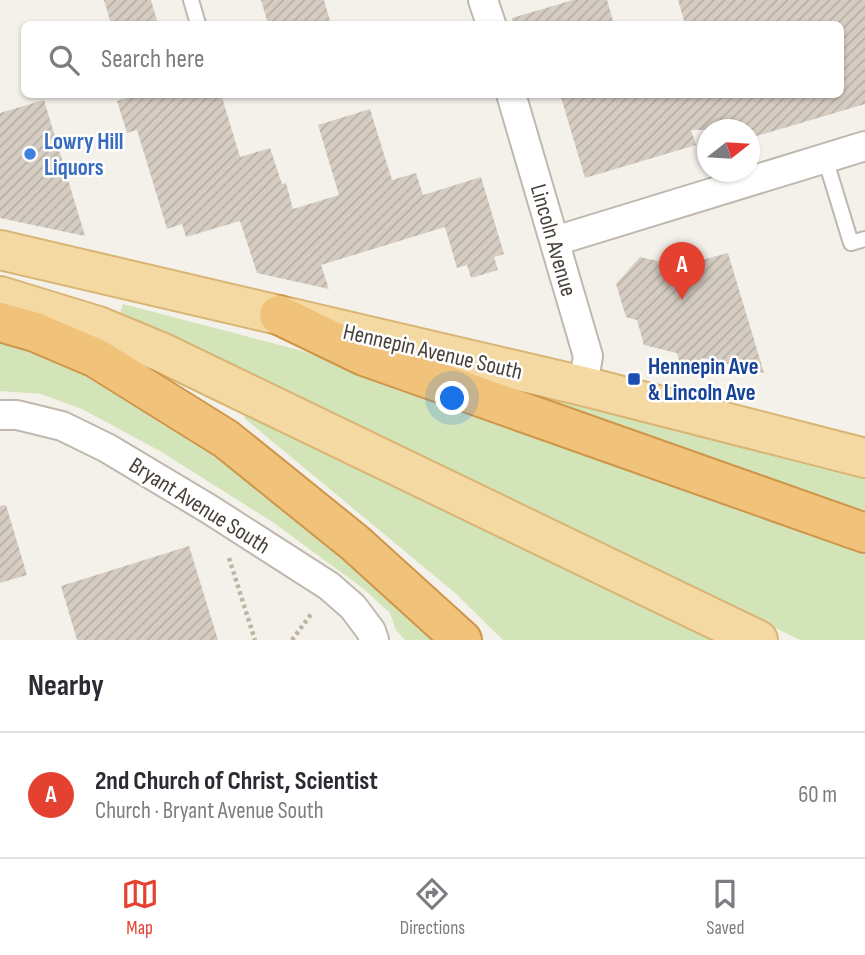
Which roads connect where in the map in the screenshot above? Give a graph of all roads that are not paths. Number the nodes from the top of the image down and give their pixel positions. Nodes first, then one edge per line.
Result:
1 (191, 0) edge
2 (483, 0) edge
3 (197, 21) edge
4 (490, 21) edge
5 (512, 98) edge
6 (865, 146) edge
7 (825, 158) junction
8 (865, 239) edge
9 (555, 241) junction
10 (0, 250) edge
11 (0, 296) edge
12 (279, 315) junction
13 (0, 322) edge
14 (583, 386) junction
15 (0, 415) edge
16 (865, 458) edge
17 (865, 533) edge
18 (374, 640) edge
19 (463, 640) edge
20 (758, 640) edge

1 - 3 lane
2 - 4 street
5 - 9 street, Lincoln Avenue
6 - 7 street
7 - 8 lane
7 - 9 street
9 - 14 street, Lincoln Avenue
10 - 12 main road, Hennepin Avenue South
11 - 20 main road
12 - 14 main road, Hennepin Avenue South
12 - 17 highway
13 - 19 highway
14 - 16 main road, Hennepin Avenue South
15 - 18 street, Bryant Avenue South

